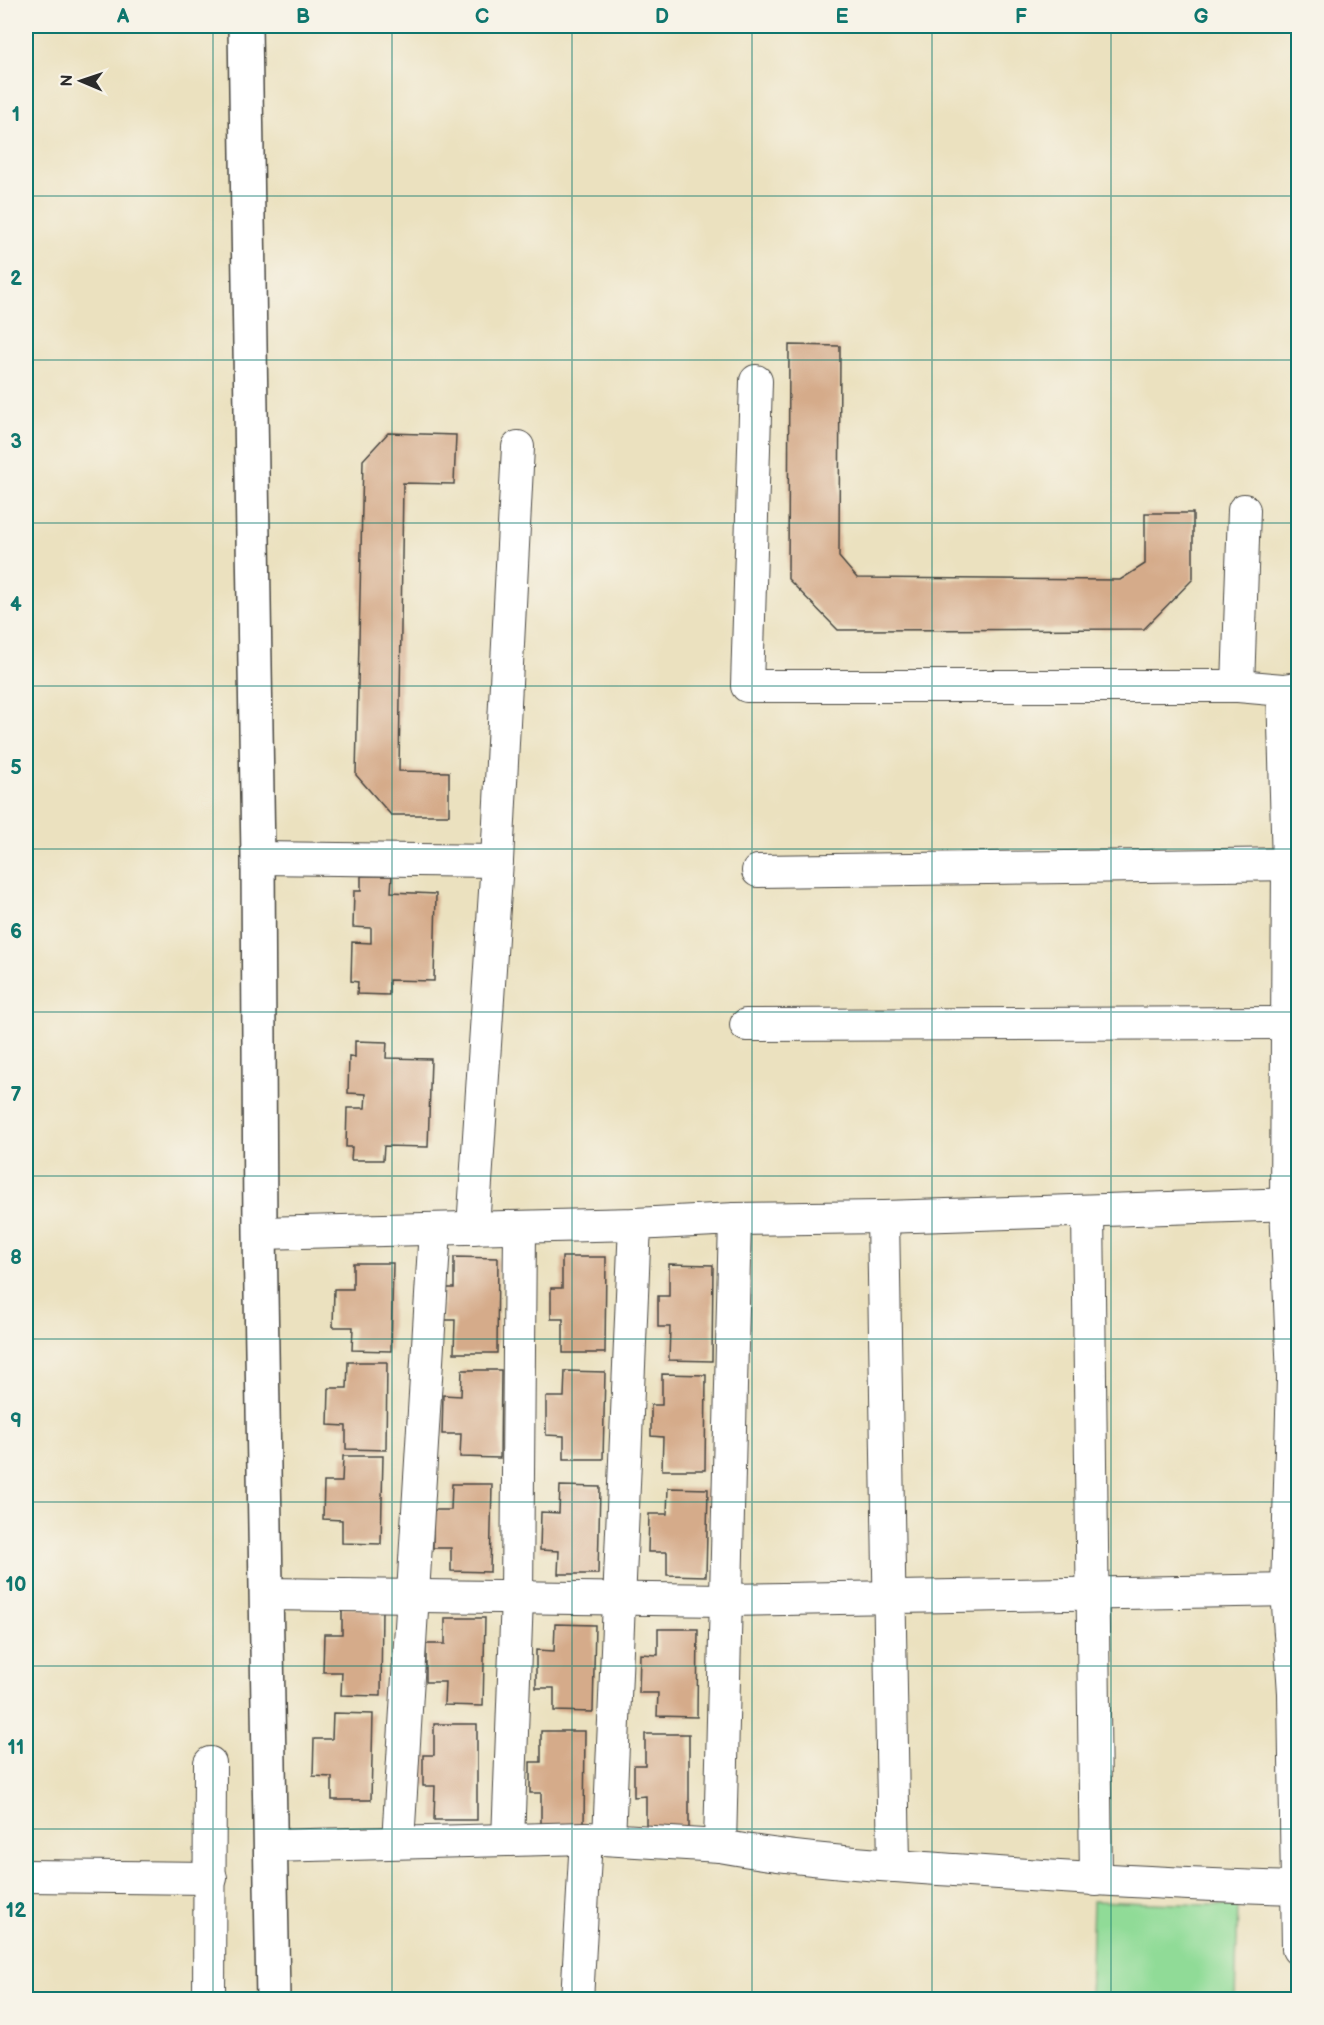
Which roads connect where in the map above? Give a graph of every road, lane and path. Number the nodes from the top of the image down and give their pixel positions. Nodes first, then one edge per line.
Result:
1 (245, 26) edge
2 (756, 381) dead end
3 (518, 447) dead end
4 (1244, 510) dead end
5 (1238, 686) junction
6 (1291, 689) edge
7 (258, 858) junction
8 (496, 861) junction
9 (1293, 864) edge
10 (758, 871) dead end
11 (1293, 1023) edge
12 (746, 1025) dead end
13 (1292, 1204) edge
14 (1088, 1211) junction
15 (883, 1217) junction
16 (735, 1220) junction
17 (635, 1224) junction
18 (520, 1227) junction
19 (473, 1228) junction
20 (435, 1229) junction
21 (260, 1233) junction
22 (1296, 1378) edge
23 (1294, 1521) edge
24 (1287, 1590) junction
25 (266, 1594) junction
26 (1094, 1594) junction
27 (413, 1596) junction
28 (517, 1597) junction
29 (889, 1597) junction
30 (620, 1599) junction
31 (726, 1600) junction
32 (1296, 1692) edge
33 (210, 1763) dead end
34 (598, 1838) junction
35 (508, 1840) junction
36 (398, 1842) junction
37 (270, 1845) junction
38 (720, 1846) junction
39 (894, 1866) junction
40 (26, 1876) edge
41 (211, 1878) junction
42 (1096, 1880) junction
43 (1298, 1888) edge
44 (1299, 1949) edge
45 (209, 2000) edge
46 (273, 2000) edge
47 (577, 2000) edge

1 - 7 main road
2 - 5 street
3 - 8 street
4 - 5 street
5 - 6 street
6 - 9 street
7 - 8 street
7 - 21 main road
8 - 19 street
9 - 10 street
9 - 11 street
11 - 12 street
11 - 13 street
13 - 14 street
13 - 22 street
14 - 15 street
14 - 26 street
15 - 16 street
15 - 29 street
16 - 17 street
16 - 31 street
17 - 18 street
17 - 30 street
18 - 19 street
18 - 28 street
19 - 20 street
20 - 21 street
20 - 27 street
21 - 25 main road
22 - 23 street
23 - 24 street
24 - 26 street
24 - 32 street
25 - 27 street
25 - 37 main road
26 - 29 street
26 - 42 street
27 - 28 street
27 - 36 street
28 - 30 street
28 - 35 street
29 - 31 street
29 - 39 street
30 - 31 street
30 - 34 street
31 - 38 street
32 - 43 street
33 - 41 street
34 - 35 street
34 - 38 street
34 - 47 street
35 - 36 street
36 - 37 street
37 - 46 main road
38 - 39 street
39 - 42 street
40 - 41 street
41 - 45 street
42 - 43 street
43 - 44 street

